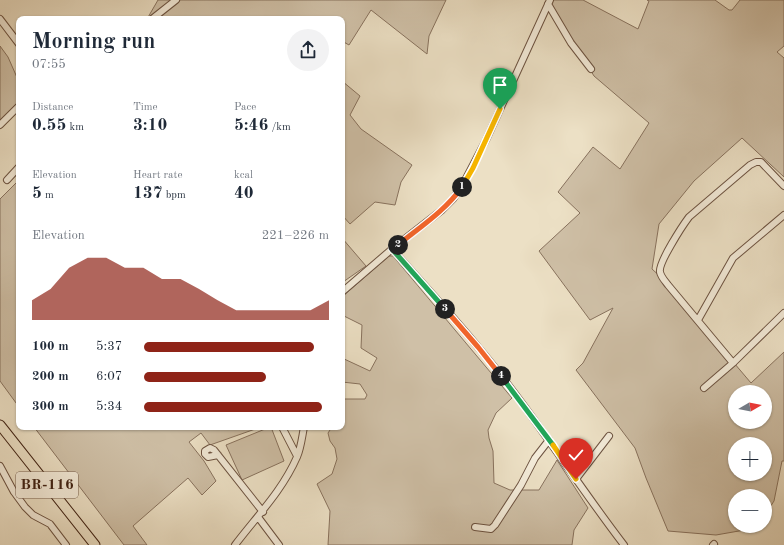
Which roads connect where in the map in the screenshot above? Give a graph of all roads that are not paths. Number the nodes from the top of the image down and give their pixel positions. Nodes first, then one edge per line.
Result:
1 (176, 0) edge
2 (549, 2) edge
3 (156, 16) edge
4 (0, 19) edge
5 (16, 40) edge
6 (591, 69) dead end
7 (16, 109) edge
8 (0, 125) edge
9 (16, 170) edge
10 (7, 180) dead end
11 (784, 186) edge
12 (784, 215) edge
13 (392, 249) junction
14 (345, 289) edge
15 (784, 313) edge
16 (698, 320) junction
17 (733, 363) junction
18 (704, 388) dead end
19 (0, 425) edge
20 (284, 430) edge
21 (303, 430) edge
22 (609, 436) dead end
23 (549, 440) junction
24 (218, 455) dead end
25 (297, 456) junction
26 (0, 466) edge
27 (576, 479) junction
28 (263, 512) junction
29 (258, 517) junction
30 (475, 527) dead end
31 (66, 545) edge
32 (95, 545) edge
33 (235, 545) edge
34 (279, 545) edge
35 (624, 545) edge

1 - 3 street
2 - 6 street
2 - 13 street
4 - 5 street
7 - 8 street
9 - 10 street
11 - 16 street
12 - 16 street
13 - 14 street
13 - 23 street
15 - 17 street
16 - 17 street
17 - 18 street
19 - 32 highway, BR-116
20 - 25 street
21 - 25 street
22 - 27 street
23 - 27 street
23 - 30 street
24 - 28 street
25 - 28 street
26 - 31 street
27 - 35 street
28 - 29 street
29 - 33 street
29 - 34 street

